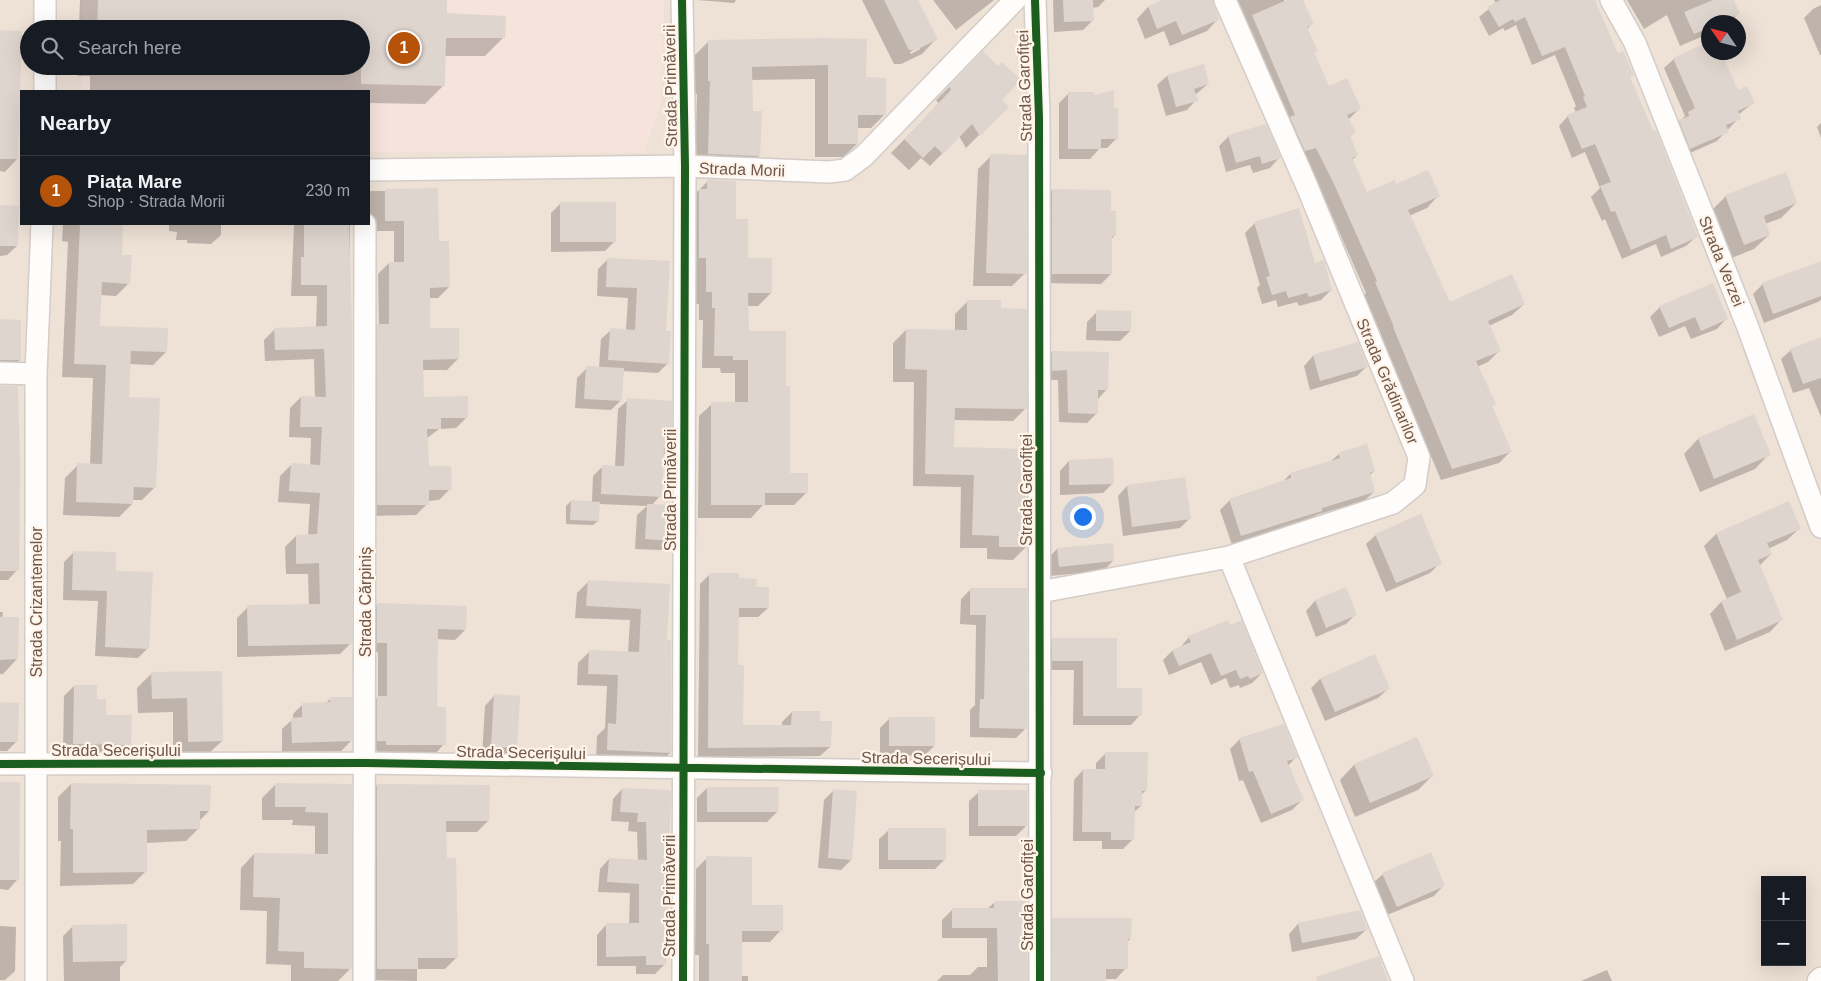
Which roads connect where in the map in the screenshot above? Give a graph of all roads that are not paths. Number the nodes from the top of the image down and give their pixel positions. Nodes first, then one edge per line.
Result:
1 (45, 0) edge
2 (682, 0) edge
3 (1015, 0) edge
4 (1035, 0) edge
5 (1225, 0) edge
6 (1611, 0) edge
7 (45, 20) edge
8 (45, 75) edge
9 (45, 90) edge
10 (684, 166) junction
11 (370, 170) edge
12 (42, 225) edge
13 (365, 225) edge
14 (0, 373) edge
15 (36, 374) junction
16 (1821, 527) edge
17 (1228, 557) junction
18 (1040, 592) junction
19 (365, 763) junction
20 (0, 764) edge
21 (36, 764) junction
22 (682, 768) junction
23 (1041, 773) junction
24 (1821, 978) edge
25 (36, 981) edge
26 (364, 981) edge
27 (683, 981) edge
28 (1040, 981) edge
29 (1404, 981) edge
30 (1818, 981) edge

1 - 7 street
2 - 10 street, Strada Primăverii
3 - 10 street, Strada Morii
4 - 18 street, Strada Garofiței
5 - 17 street, Strada Grădinarilor
6 - 16 street, Strada Verzei
8 - 9 street
10 - 11 street, Strada Morii
10 - 22 street, Strada Primăverii
12 - 15 street, Strada Crizantemelor
13 - 19 street, Strada Cărpiniș
14 - 15 street
15 - 21 street, Strada Crizantemelor
17 - 18 street, Strada Grădinarilor
17 - 29 street
18 - 23 street, Strada Garofiței
19 - 21 street, Strada Secerișului
19 - 22 street, Strada Secerișului
19 - 26 street, Strada Cărpiniș
20 - 21 street, Strada Secerișului
21 - 25 street, Strada Crizantemelor
22 - 23 street, Strada Secerișului
22 - 27 street, Strada Primăverii
23 - 28 street, Strada Garofiței
24 - 30 street

